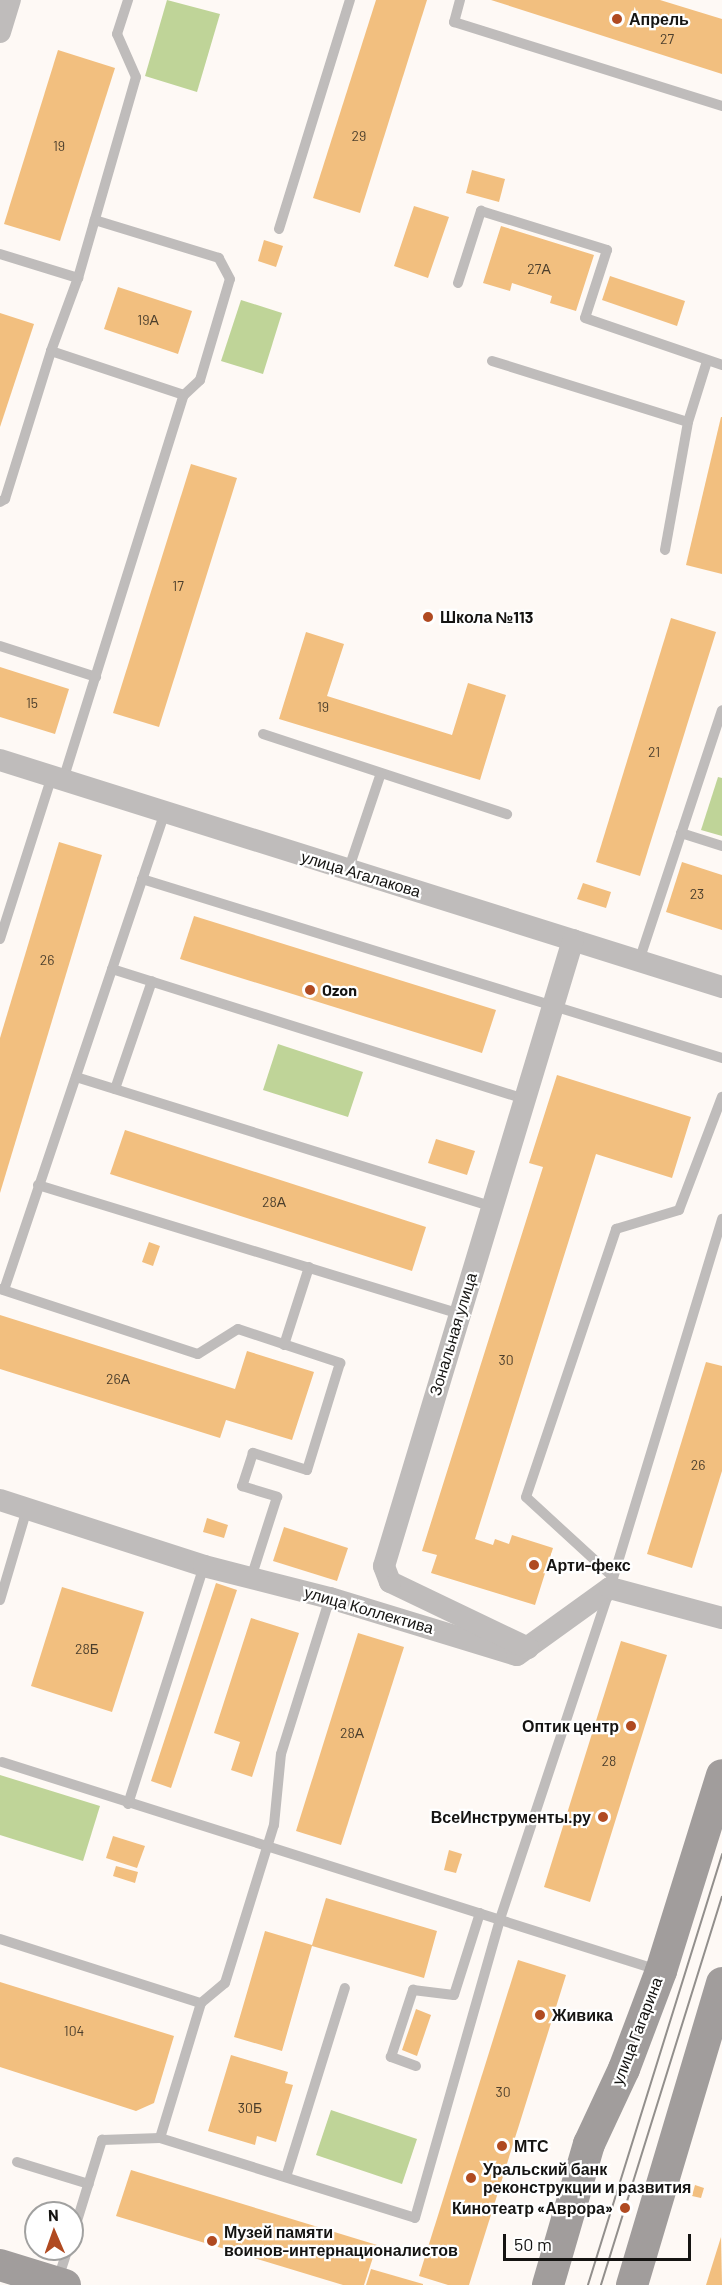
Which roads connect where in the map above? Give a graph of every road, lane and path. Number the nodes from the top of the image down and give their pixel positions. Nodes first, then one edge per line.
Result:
1 (10, 0) edge
2 (128, 0) edge
3 (350, 0) edge
4 (460, 0) edge
5 (0, 32) edge
6 (722, 106) edge
7 (95, 220) junction
8 (279, 229) dead end
9 (0, 254) edge
10 (78, 278) junction
11 (458, 284) dead end
12 (51, 351) junction
13 (492, 361) dead end
14 (707, 361) junction
15 (722, 365) edge
16 (184, 395) junction
17 (688, 422) junction
18 (0, 502) edge
19 (665, 550) dead end
20 (0, 646) edge
21 (96, 676) junction
22 (722, 710) edge
23 (263, 735) dead end
24 (0, 760) edge
25 (381, 773) junction
26 (58, 778) junction
27 (165, 812) junction
28 (507, 814) dead end
29 (681, 833) junction
30 (722, 846) edge
31 (348, 871) junction
32 (142, 879) junction
33 (0, 939) edge
34 (573, 940) junction
35 (639, 961) junction
36 (112, 969) junction
37 (152, 981) junction
38 (722, 987) edge
39 (551, 1004) junction
40 (722, 1058) edge
41 (76, 1077) junction
42 (115, 1089) junction
43 (722, 1097) edge
44 (522, 1098) junction
45 (38, 1185) junction
46 (491, 1206) junction
47 (722, 1219) edge
48 (309, 1267) junction
49 (2, 1290) edge
50 (459, 1314) junction
51 (284, 1345) junction
52 (0, 1500) edge
53 (27, 1509) junction
54 (204, 1566) junction
55 (251, 1578) junction
56 (610, 1581) junction
57 (330, 1598) junction
58 (0, 1600) edge
59 (722, 1618) edge
60 (528, 1648) junction
61 (2, 1762) dead end
62 (722, 1775) edge
63 (128, 1804) junction
64 (268, 1847) junction
65 (480, 1912) junction
66 (500, 1919) junction
67 (0, 1939) edge
68 (661, 1971) junction
69 (722, 1983) edge
70 (345, 1988) dead end
71 (201, 2003) junction
72 (416, 2066) dead end
73 (160, 2138) junction
74 (17, 2162) dead end
75 (286, 2177) junction
76 (89, 2184) junction
77 (84, 2201) edge
78 (66, 2261) edge
79 (0, 2265) edge
80 (61, 2284) edge
81 (548, 2285) edge
82 (632, 2285) edge

1 - 5 street
2 - 7 lane
3 - 8 lane
4 - 6 lane
7 - 10 lane
7 - 16 lane
9 - 10 lane
10 - 12 lane
11 - 14 lane
12 - 16 lane
12 - 18 lane
13 - 17 lane
14 - 15 lane
14 - 17 lane
16 - 21 lane
17 - 19 lane
20 - 21 lane
21 - 26 lane
22 - 29 lane
23 - 25 lane
24 - 26 street, улица Агалакова
25 - 28 lane
25 - 31 lane
26 - 27 street, улица Агалакова
26 - 33 lane
27 - 31 street, улица Агалакова
27 - 32 lane
29 - 30 lane
29 - 35 lane
31 - 34 street, улица Агалакова
32 - 36 lane
32 - 39 lane
34 - 35 street, улица Агалакова
34 - 39 street, Зональная улица
35 - 38 street, улица Агалакова
36 - 37 lane
36 - 41 lane
37 - 42 lane
37 - 44 lane
39 - 40 lane
39 - 44 street, Зональная улица
41 - 42 lane
41 - 45 lane
42 - 46 lane
43 - 56 lane
44 - 46 street, Зональная улица
45 - 48 lane
45 - 49 lane
46 - 50 street, Зональная улица
47 - 56 lane
48 - 50 lane
48 - 51 lane
49 - 51 lane
50 - 60 street, Зональная улица
51 - 55 lane
52 - 53 street, улица Коллектива
53 - 54 street, улица Коллектива
53 - 58 lane
54 - 55 street, улица Коллектива
54 - 63 lane
55 - 57 street, улица Коллектива
56 - 59 street
56 - 60 street
56 - 66 lane
57 - 60 street, улица Коллектива
57 - 64 lane
61 - 63 lane
62 - 68 main road, улица Гагарина
63 - 64 lane
64 - 65 lane
64 - 71 lane
65 - 66 lane
65 - 72 lane
66 - 68 lane
66 - 75 lane
67 - 71 lane
68 - 81 main road, улица Гагарина
69 - 82 main road
70 - 75 lane
71 - 73 lane
73 - 75 lane
73 - 76 lane
74 - 76 lane
76 - 77 lane
78 - 80 lane
79 - 80 main road

